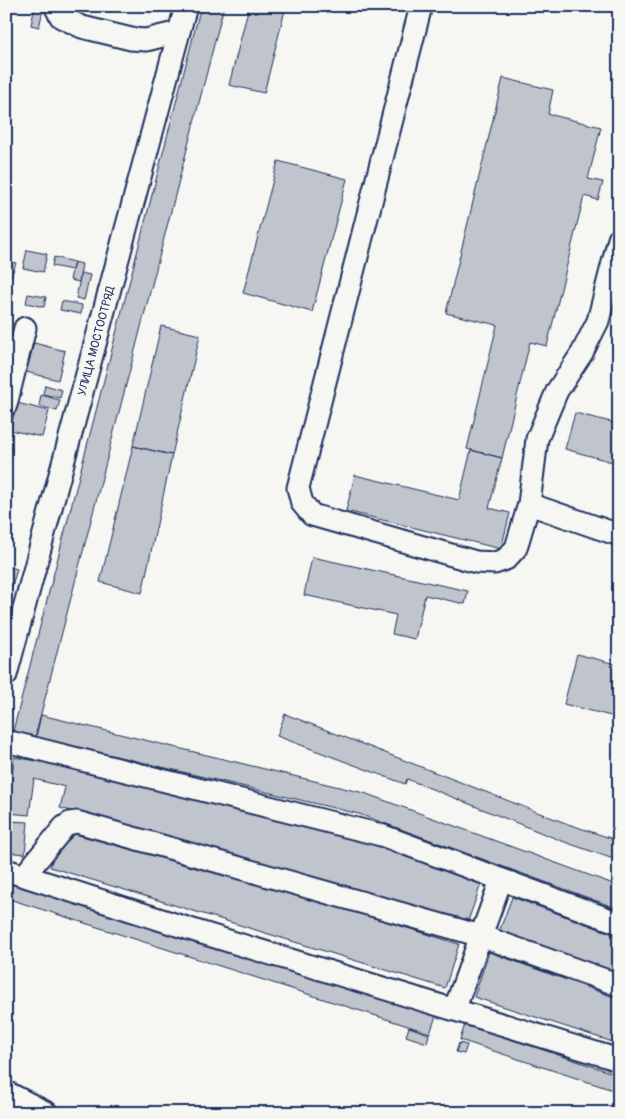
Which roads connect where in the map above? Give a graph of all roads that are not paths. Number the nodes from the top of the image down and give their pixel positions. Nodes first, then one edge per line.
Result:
1 (55, 6) edge
2 (186, 6) edge
3 (422, 6) edge
4 (179, 32) junction
5 (619, 239) edge
6 (25, 328) dead end
7 (6, 405) edge
8 (529, 504) junction
9 (617, 535) edge
10 (12, 634) edge
11 (6, 675) edge
12 (6, 741) edge
13 (15, 873) edge
14 (501, 880) junction
15 (619, 923) edge
16 (481, 936) junction
17 (619, 985) edge
18 (455, 1008) junction
19 (619, 1060) edge
20 (6, 1092) edge
21 (47, 1113) edge

1 - 4 street
2 - 4 street, УЛИЦА МОСТООТРЯД
3 - 8 street
4 - 10 street, УЛИЦА МОСТООТРЯД
5 - 8 street
6 - 7 street
8 - 9 street
10 - 11 street, УЛИЦА МОСТООТРЯД
12 - 14 street
13 - 16 street
13 - 18 street
14 - 15 street
14 - 16 street
16 - 17 street
16 - 18 street
18 - 19 street
20 - 21 street

